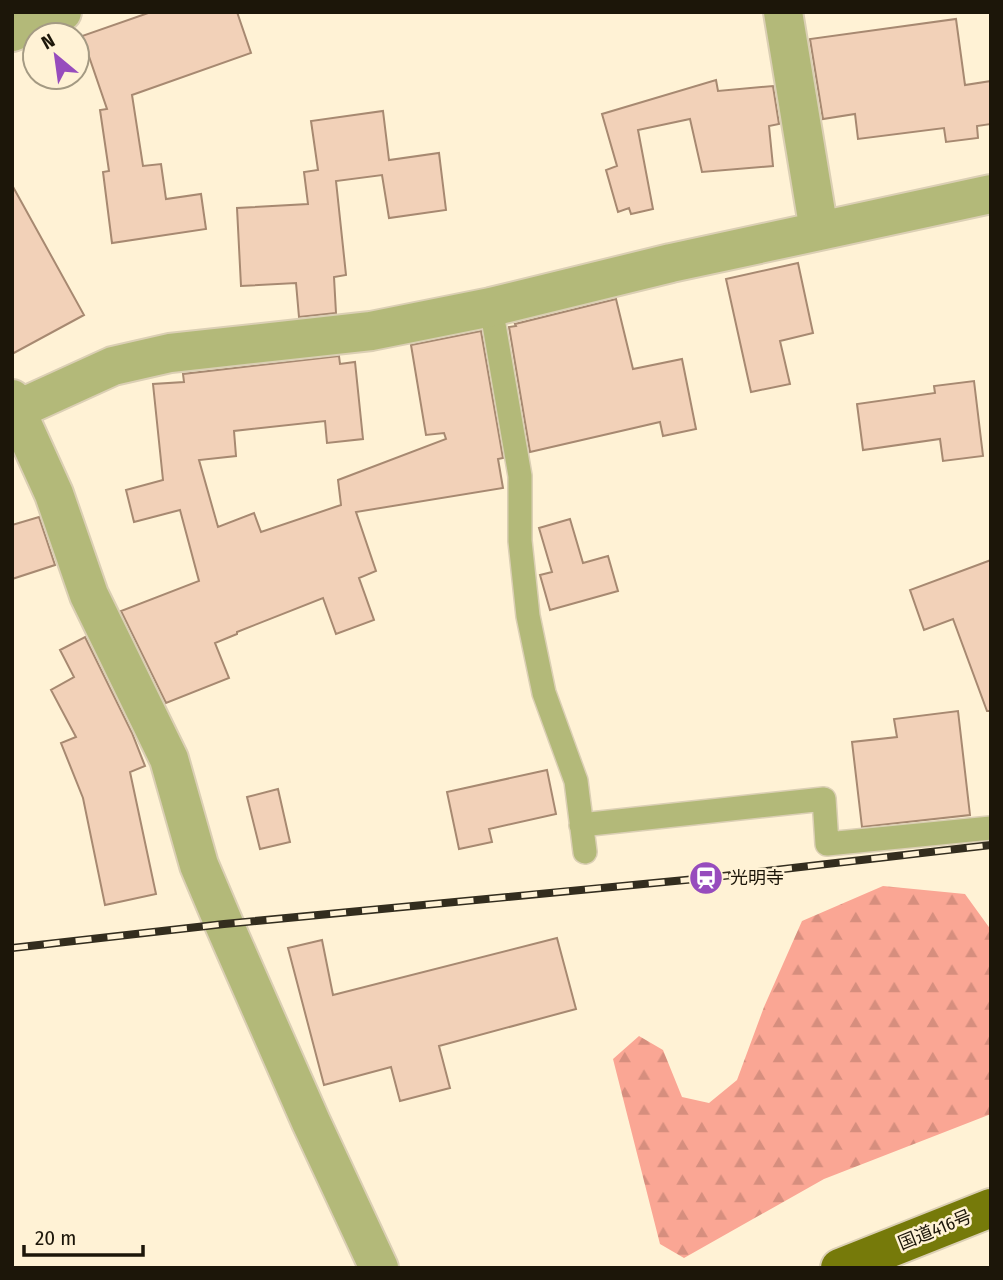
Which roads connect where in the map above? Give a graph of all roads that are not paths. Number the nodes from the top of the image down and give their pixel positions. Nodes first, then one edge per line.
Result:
1 (62, 12) edge
2 (783, 12) edge
3 (12, 32) edge
4 (991, 194) edge
5 (819, 231) junction
6 (491, 307) junction
7 (13, 407) edge
8 (581, 825) junction
9 (991, 828) edge
10 (584, 852) dead end
11 (991, 1208) edge
12 (379, 1268) edge
13 (840, 1268) edge

1 - 3 street
2 - 5 street
4 - 5 street
5 - 6 street
6 - 7 street
6 - 8 lane
7 - 12 street
8 - 9 lane
8 - 10 lane
11 - 13 highway, 国道416号

